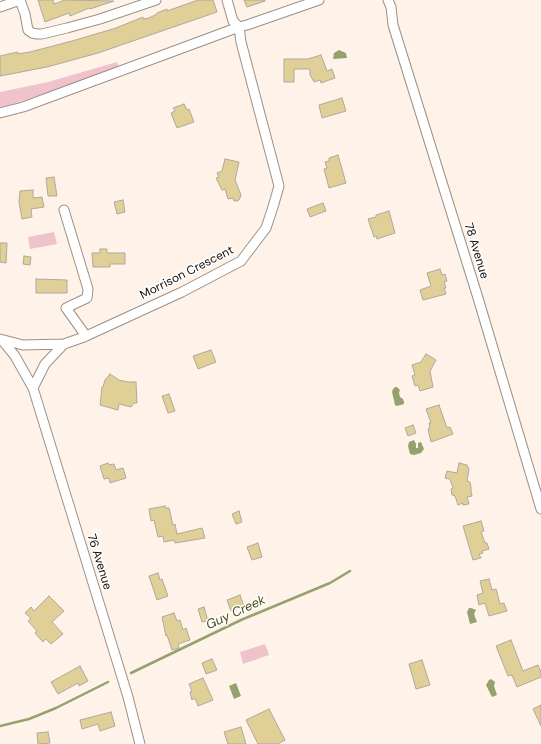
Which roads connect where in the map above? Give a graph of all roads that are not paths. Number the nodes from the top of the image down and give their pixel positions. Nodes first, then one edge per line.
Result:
1 (20, 0) edge
2 (156, 0) edge
3 (227, 0) edge
4 (320, 0) edge
5 (388, 0) edge
6 (0, 7) edge
7 (239, 27) junction
8 (0, 113) edge
9 (64, 210) dead end
10 (86, 336) junction
11 (1, 339) edge
12 (64, 344) junction
13 (33, 388) junction
14 (541, 509) edge
15 (140, 744) edge

1 - 2 street
1 - 6 street
3 - 7 street, Morrison Crescent
4 - 7 street
5 - 14 street, 78 Avenue
7 - 8 street
7 - 10 street, Morrison Crescent
9 - 10 street
10 - 12 street, Morrison Crescent
11 - 12 street, Morrison Crescent
11 - 13 street, 76 Avenue
12 - 13 street
13 - 15 street, 76 Avenue

